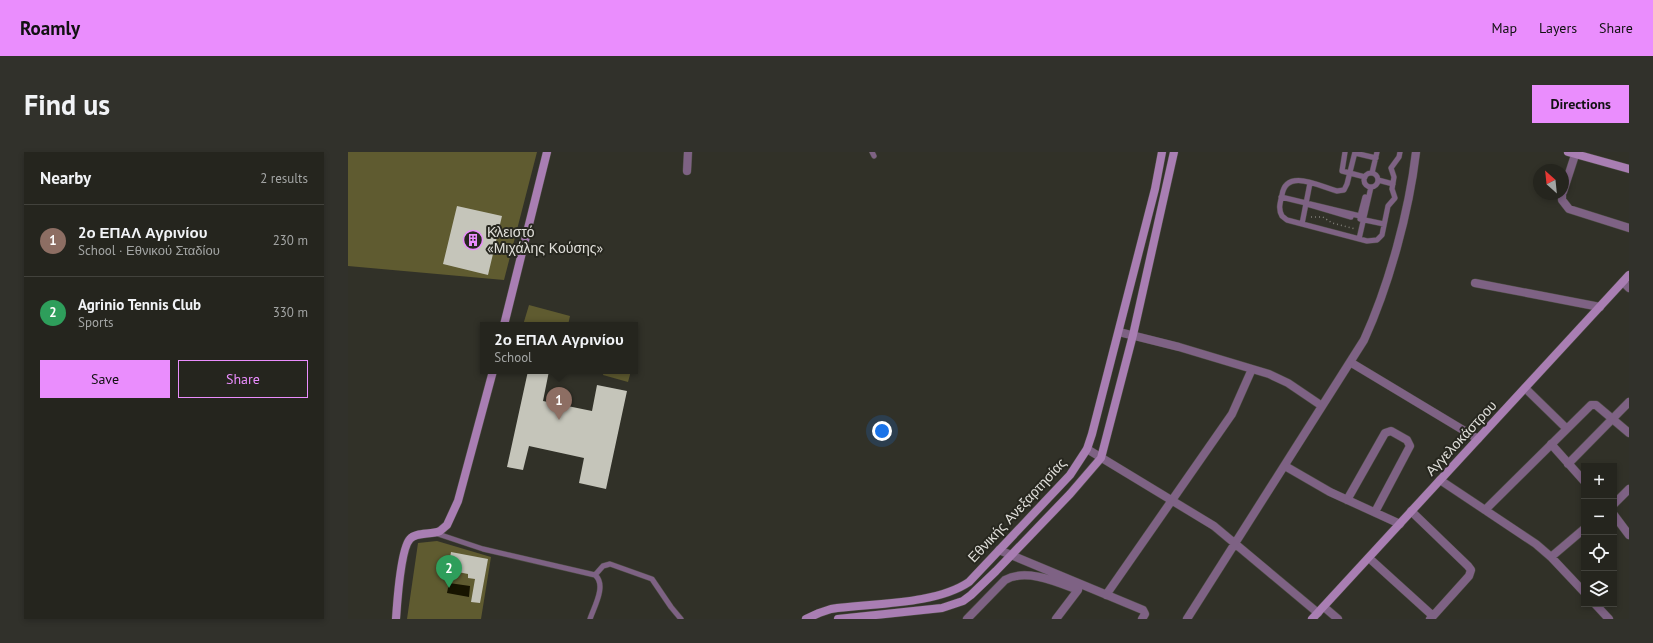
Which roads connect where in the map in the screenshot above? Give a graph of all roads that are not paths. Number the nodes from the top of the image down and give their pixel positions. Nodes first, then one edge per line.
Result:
1 (547, 152) edge
2 (688, 152) edge
3 (1162, 152) edge
4 (1174, 152) edge
5 (1345, 152) edge
6 (1377, 152) edge
7 (1400, 152) edge
8 (1416, 152) edge
9 (1355, 153) edge
10 (1573, 153) edge
11 (1376, 158) junction
12 (1569, 169) edge
13 (1629, 169) edge
14 (688, 171) dead end
15 (1372, 173) junction
16 (1350, 174) junction
17 (1364, 177) junction
18 (1378, 180) junction
19 (1310, 184) junction
20 (1393, 184) junction
21 (1369, 186) junction
22 (1281, 197) junction
23 (1562, 200) edge
24 (1306, 203) junction
25 (1362, 217) junction
26 (1302, 224) junction
27 (1384, 224) junction
28 (1629, 228) edge
29 (1359, 238) junction
30 (1629, 275) edge
31 (1475, 283) dead end
32 (1626, 285) edge
33 (1600, 307) junction
34 (505, 322) edge
35 (1119, 332) junction
36 (1133, 335) junction
37 (1350, 362) junction
38 (1252, 369) junction
39 (492, 374) edge
40 (1525, 388) junction
41 (1629, 402) edge
42 (1322, 406) junction
43 (1613, 420) junction
44 (1566, 428) junction
45 (1629, 433) edge
46 (1478, 439) junction
47 (1551, 444) junction
48 (1087, 449) junction
49 (1101, 458) junction
50 (1568, 464) junction
51 (1285, 466) junction
52 (1581, 478) edge
53 (1440, 480) junction
54 (1629, 489) edge
55 (1347, 500) junction
56 (1172, 501) junction
57 (1617, 501) edge
58 (1485, 510) junction
59 (1412, 511) junction
60 (1375, 512) junction
61 (1617, 519) edge
62 (1400, 524) junction
63 (1581, 532) edge
64 (435, 533) junction
65 (1629, 535) edge
66 (1235, 544) junction
67 (999, 550) junction
68 (1012, 555) junction
69 (1551, 557) junction
70 (1369, 558) junction
71 (595, 575) junction
72 (1581, 589) edge
73 (1106, 595) junction
74 (1599, 607) edge
75 (1318, 613) edge
76 (1431, 618) edge
77 (396, 619) edge
78 (590, 619) edge
79 (681, 619) edge
80 (806, 619) edge
81 (838, 619) edge
82 (968, 619) edge
83 (1056, 619) edge
84 (1142, 619) edge
85 (1187, 619) edge
86 (1338, 619) edge
87 (1610, 619) edge

1 - 34 street
2 - 14 street
3 - 35 street, Εθνικής Ανεξαρτησίας
4 - 36 street, Εθνικής Ανεξαρτησίας
5 - 16 lane
6 - 11 lane
7 - 20 lane
8 - 37 street
9 - 11 lane
9 - 16 lane
10 - 12 street
10 - 13 street
11 - 15 lane
15 - 17 lane
15 - 18 lane
16 - 17 lane
16 - 19 lane
17 - 21 lane
18 - 20 lane
18 - 21 lane
19 - 22 lane
19 - 24 lane
20 - 27 lane
21 - 25 lane
22 - 24 lane
22 - 26 lane
23 - 28 street
24 - 25 lane
24 - 26 lane
25 - 27 lane
25 - 29 lane
26 - 29 lane
27 - 29 lane
30 - 32 street, Αγγελοκάστρου
31 - 33 street
32 - 33 street, Αγγελοκάστρου
33 - 40 street, Αγγελοκάστρου
35 - 36 street
35 - 48 street, Εθνικής Ανεξαρτησίας
36 - 38 street
36 - 49 street, Εθνικής Ανεξαρτησίας
37 - 42 street
37 - 46 street
38 - 42 street
38 - 56 street
39 - 64 street
40 - 44 street
40 - 46 street, Αγγελοκάστρου
41 - 43 street
42 - 51 street
43 - 44 street
43 - 45 street
43 - 50 street
44 - 47 street
46 - 53 street, Αγγελοκάστρου
47 - 50 street
47 - 58 street
48 - 49 street
48 - 67 street, Εθνικής Ανεξαρτησίας
49 - 56 street
49 - 68 street, Εθνικής Ανεξαρτησίας
50 - 52 street
51 - 55 street
51 - 66 street
53 - 58 street
53 - 59 street, Αγγελοκάστρου
54 - 57 street
55 - 60 street
55 - 60 street
56 - 66 street
56 - 73 street
58 - 69 street
59 - 62 street, Αγγελοκάστρου
59 - 76 street
60 - 62 street
61 - 65 street
62 - 70 street, Αγγελοκάστρου
63 - 69 street
64 - 71 lane
64 - 77 street
66 - 75 street
66 - 85 street
67 - 68 street
67 - 80 street, Εθνικής Ανεξαρτησίας
68 - 73 street
68 - 81 street, Εθνικής Ανεξαρτησίας
69 - 72 street
70 - 75 street, Αγγελοκάστρου
70 - 76 street
71 - 78 lane
71 - 79 lane
73 - 84 street
74 - 87 street
75 - 86 street
82 - 83 street

